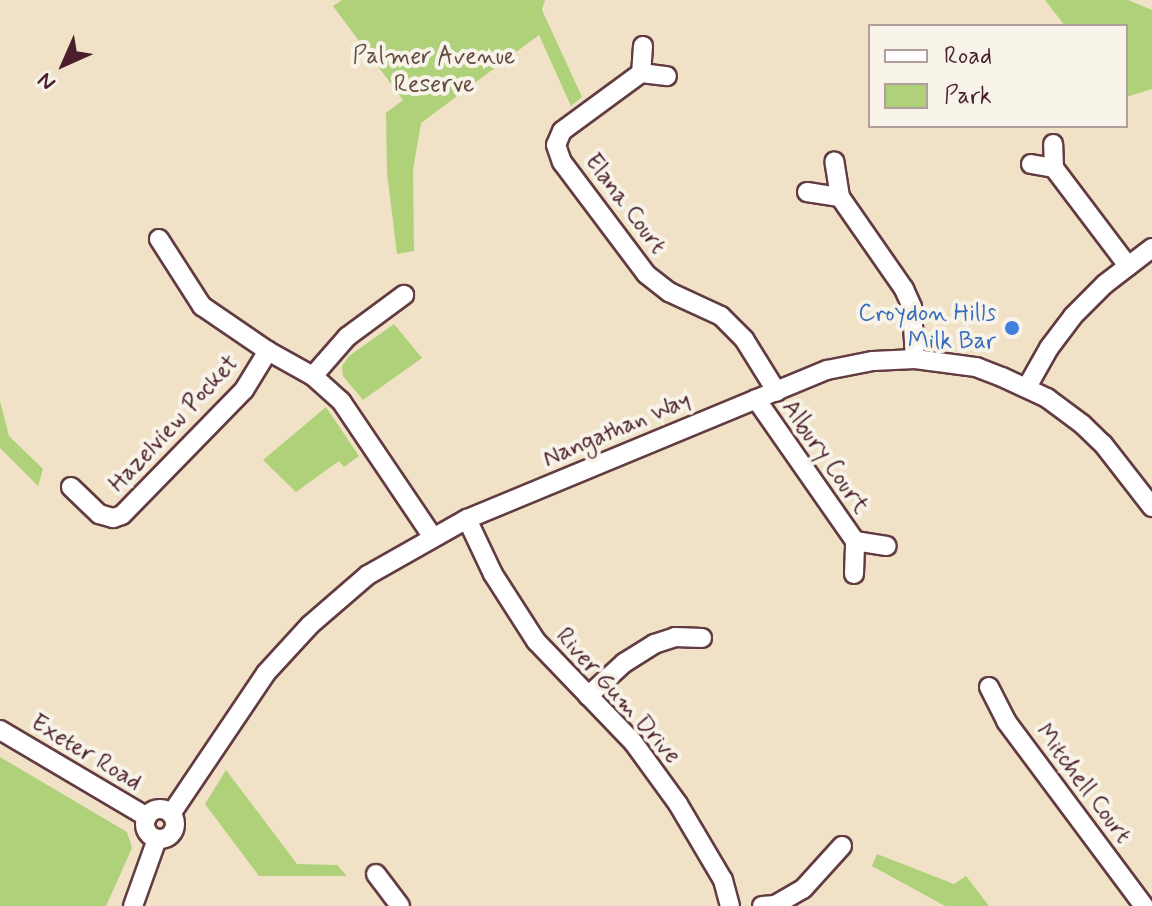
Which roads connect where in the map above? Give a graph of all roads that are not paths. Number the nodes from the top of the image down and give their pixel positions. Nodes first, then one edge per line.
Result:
1 (643, 46) dead end
2 (641, 73) junction
3 (667, 76) dead end
4 (1053, 144) dead end
5 (834, 161) dead end
6 (1031, 164) dead end
7 (1054, 168) junction
8 (807, 192) dead end
9 (840, 197) junction
10 (159, 239) dead end
11 (1152, 248) edge
12 (1128, 266) junction
13 (404, 295) dead end
14 (268, 351) junction
15 (915, 359) junction
16 (313, 376) junction
17 (1027, 387) junction
18 (777, 392) junction
19 (756, 399) junction
20 (71, 487) dead end
21 (1151, 504) edge
22 (467, 519) junction
23 (432, 536) junction
24 (855, 541) junction
25 (887, 546) dead end
26 (854, 574) dead end
27 (702, 638) dead end
28 (989, 687) dead end
29 (588, 696) junction
30 (0, 730) edge
31 (171, 814) junction
32 (147, 817) junction
33 (157, 839) junction
34 (842, 846) dead end
35 (376, 874) dead end
36 (731, 905) edge
37 (133, 906) edge
38 (400, 906) edge
39 (755, 906) edge
40 (762, 906) edge
41 (1144, 906) edge

1 - 2 street
2 - 3 street
2 - 18 street, Elana Court
4 - 7 street
5 - 9 street
6 - 7 street
7 - 12 street
8 - 9 street
9 - 15 street
10 - 14 street
11 - 12 street
12 - 17 street
13 - 16 street
14 - 16 street
14 - 20 street, Hazelview Pocket
15 - 17 street, Nangathan Way
15 - 18 street, Nangathan Way
16 - 23 street
17 - 21 street, Nangathan Way
18 - 19 street, Nangathan Way
19 - 22 street, Nangathan Way
19 - 24 street, Albury Court
22 - 23 street, Nangathan Way
22 - 29 street, River Gum Drive
23 - 31 street, Nangathan Way
24 - 25 street, Albury Court
24 - 26 street, Albury Court
27 - 29 street
28 - 41 street, Mitchell Court
29 - 36 street, River Gum Drive
30 - 32 street, Exeter Road
31 - 32 street
31 - 33 street
32 - 33 street
33 - 37 street
34 - 40 street
35 - 38 street
36 - 39 street

